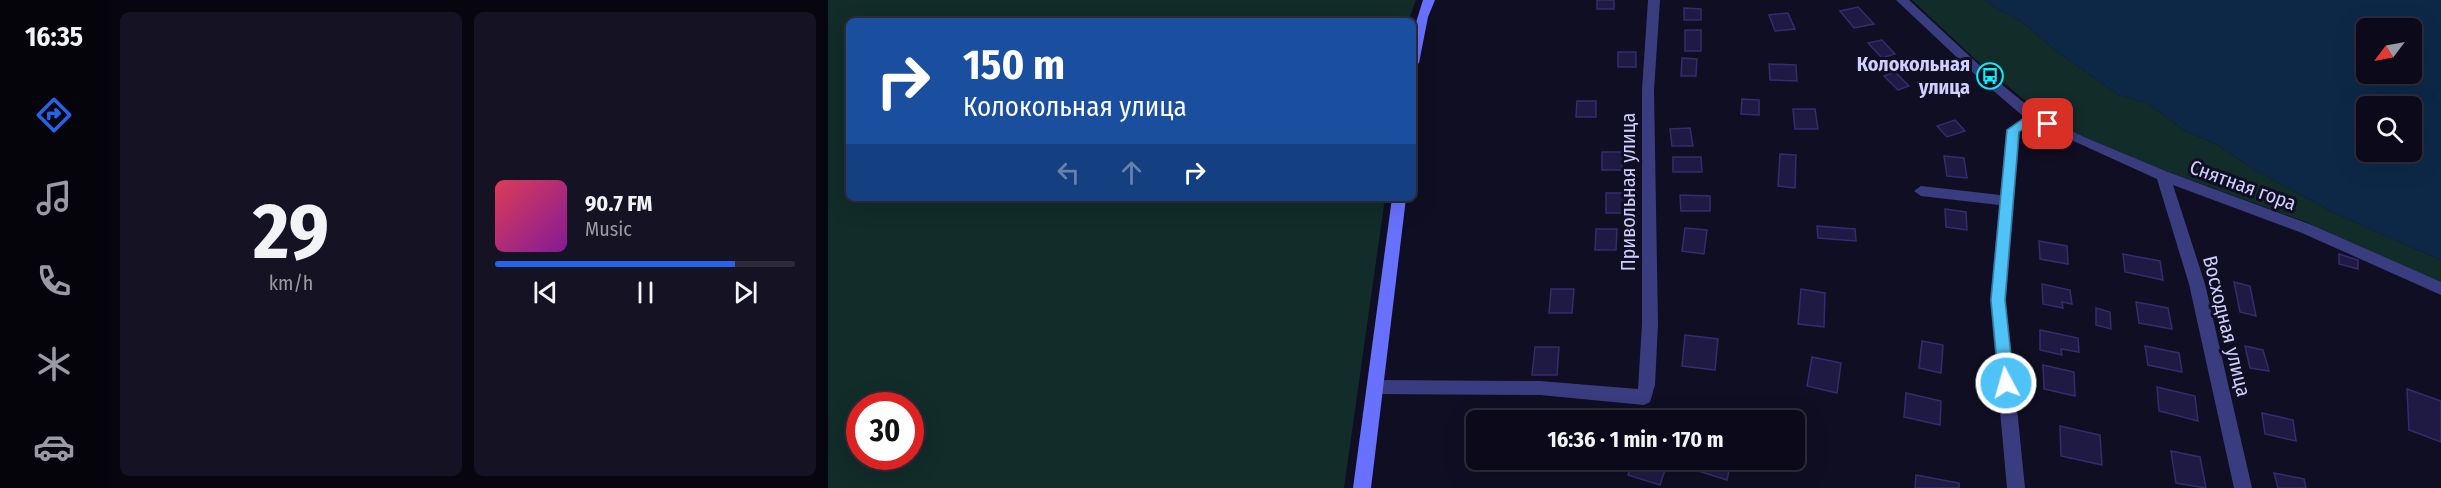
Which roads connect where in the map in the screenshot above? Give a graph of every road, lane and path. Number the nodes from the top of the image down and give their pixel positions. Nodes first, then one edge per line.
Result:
1 (1429, 0) edge
2 (1654, 0) edge
3 (1902, 0) edge
4 (1416, 48) edge
5 (2033, 117) junction
6 (2163, 176) junction
7 (1921, 191) dead end
8 (1399, 201) edge
9 (2007, 201) junction
10 (2441, 289) edge
11 (1375, 387) junction
12 (1362, 488) edge
13 (2016, 488) edge
14 (2243, 488) edge

1 - 4 street
2 - 11 street, Привольная улица
3 - 5 street, Снятная гора
5 - 6 street, Снятная гора
5 - 9 street
6 - 10 street, Снятная гора
6 - 14 street, Восходная улица
7 - 9 street
8 - 11 street
9 - 13 street
11 - 12 street

